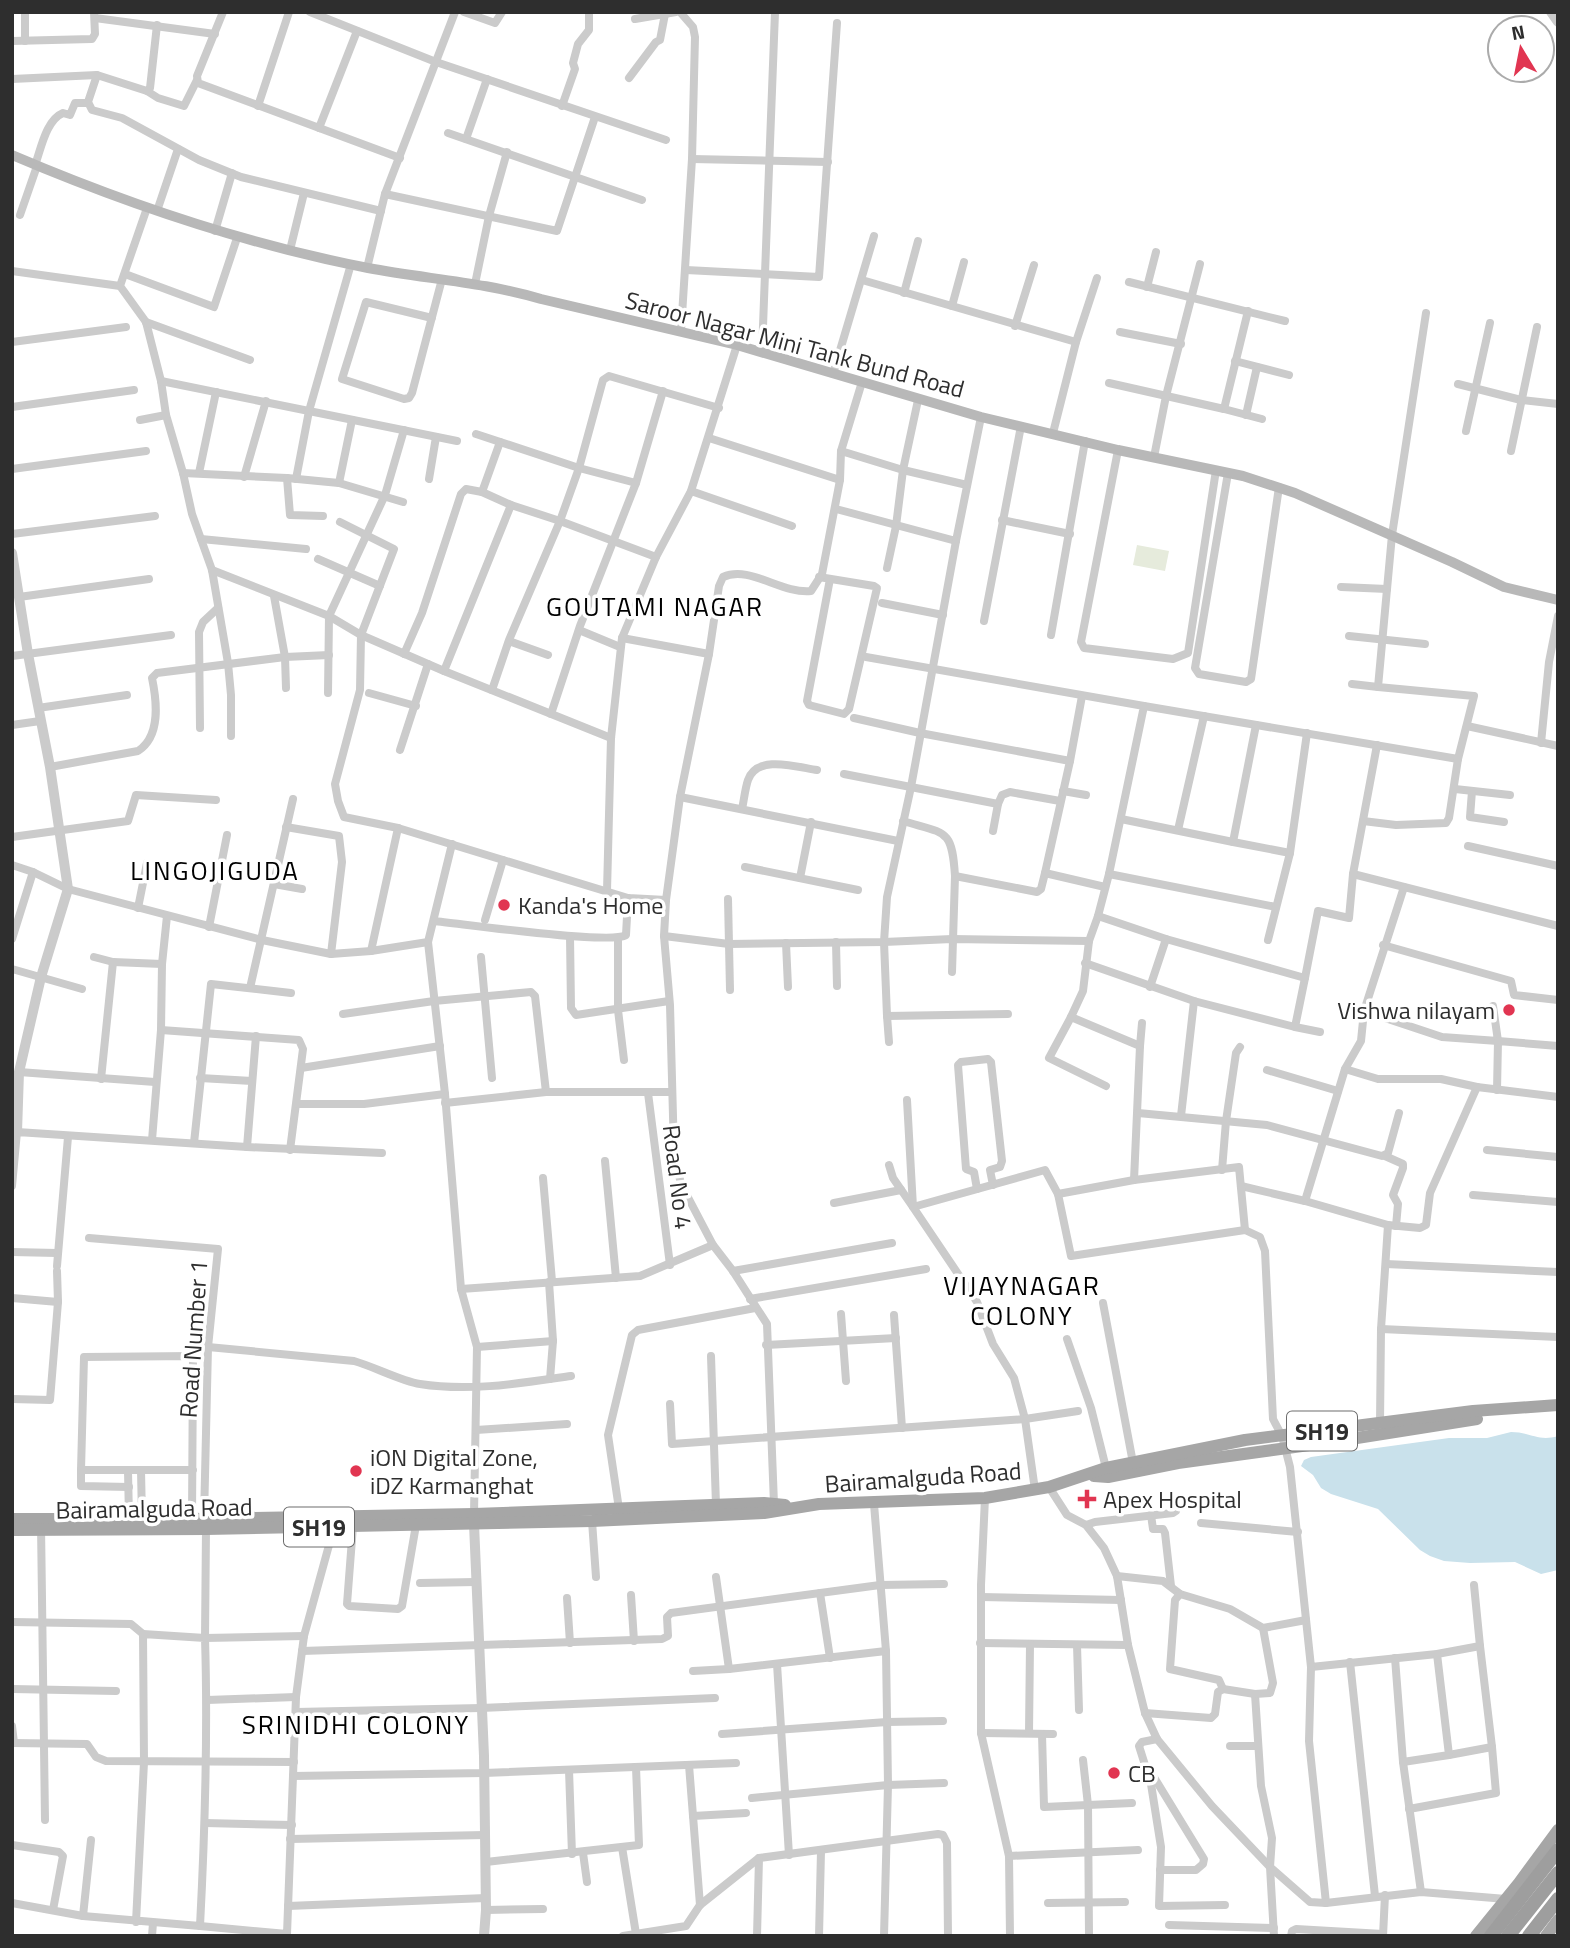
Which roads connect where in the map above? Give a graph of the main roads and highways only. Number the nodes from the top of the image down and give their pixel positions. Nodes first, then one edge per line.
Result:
1 (12, 155) edge
2 (1558, 600) edge
3 (1558, 1405) edge
4 (1558, 1414) edge
5 (1337, 1435) junction
6 (1284, 1442) junction
7 (1089, 1475) junction
8 (800, 1507) junction
9 (12, 1518) edge
10 (474, 1519) junction
11 (201, 1522) junction
12 (41, 1525) junction
13 (12, 1530) edge
14 (1558, 1830) edge
15 (1558, 1850) edge
16 (1558, 1873) edge
17 (1558, 1899) edge
18 (1558, 1920) edge
19 (1476, 1936) edge
20 (1491, 1936) edge
21 (1508, 1936) edge
22 (1530, 1936) edge
23 (1546, 1936) edge

1 - 2 main road, Saroor Nagar Mini Tank Bund Road
3 - 5 main road, Bairamalguda Road / SH19
4 - 5 main road, Bairamalguda Road / SH19
5 - 6 main road, Bairamalguda Road / SH19
6 - 7 main road, Bairamalguda Road / SH19
6 - 7 main road, Bairamalguda Road / SH19
7 - 8 main road, Bairamalguda Road / SH19
8 - 10 main road, Bairamalguda Road / SH19
8 - 10 main road, Bairamalguda Road / SH19
9 - 12 main road, Bairamalguda Road / SH19
10 - 11 main road, Bairamalguda Road / SH19
10 - 11 main road, Bairamalguda Road / SH19
11 - 12 main road, Bairamalguda Road / SH19
11 - 12 main road, Bairamalguda Road / SH19
12 - 13 main road, Bairamalguda Road / SH19
14 - 19 main road
15 - 20 highway
16 - 21 highway
17 - 22 highway
18 - 23 main road

